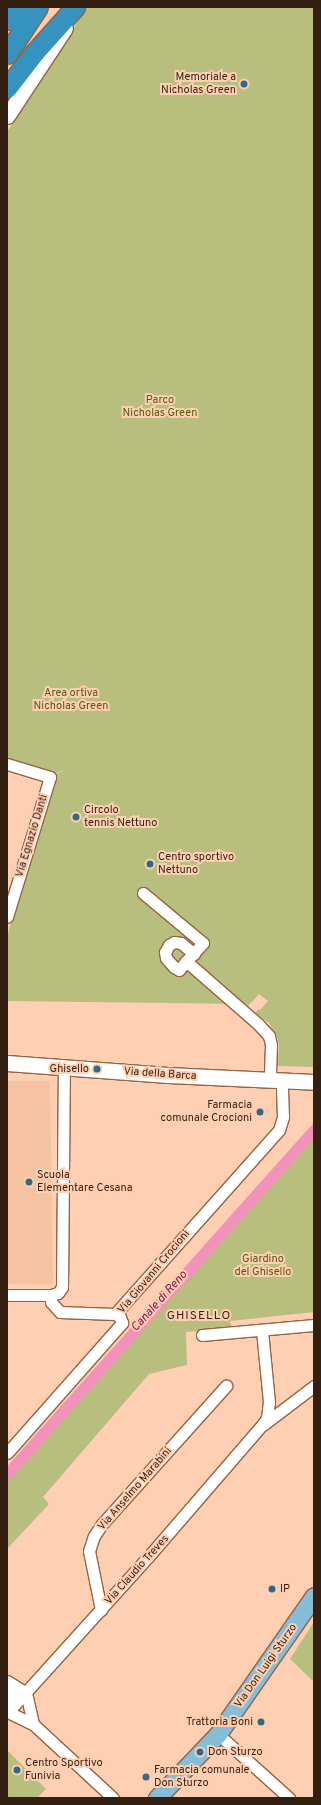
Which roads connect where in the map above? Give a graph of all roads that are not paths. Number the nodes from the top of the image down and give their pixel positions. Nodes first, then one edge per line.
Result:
1 (16, 7) edge
2 (38, 7) edge
3 (75, 7) edge
4 (79, 7) edge
5 (7, 20) edge
6 (7, 54) edge
7 (7, 88) edge
8 (7, 116) edge
9 (7, 764) edge
10 (143, 893) dead end
11 (7, 917) edge
12 (7, 1063) edge
13 (64, 1067) junction
14 (276, 1080) junction
15 (314, 1082) edge
16 (7, 1295) edge
17 (51, 1296) junction
18 (115, 1314) junction
19 (314, 1325) edge
20 (262, 1330) junction
21 (202, 1335) dead end
22 (226, 1386) dead end
23 (314, 1386) edge
24 (264, 1424) junction
25 (7, 1453) edge
26 (314, 1596) edge
27 (101, 1610) junction
28 (9, 1683) edge
29 (26, 1693) junction
30 (7, 1713) edge
31 (33, 1724) junction
32 (218, 1734) junction
33 (113, 1798) edge
34 (157, 1798) edge
35 (289, 1798) edge

1 - 5 highway
2 - 6 highway
3 - 7 highway
4 - 8 street
9 - 11 street, Via Egnazio Danti
10 - 14 street, Via Giovanni Crocioni
12 - 13 street, Via della Barca
13 - 14 street, Via della Barca
13 - 17 street
14 - 15 street, Via della Barca
14 - 18 street, Via Giovanni Crocioni
16 - 17 street
17 - 18 street
18 - 25 street, Via Giovanni Crocioni
19 - 20 street
20 - 21 street
20 - 24 street, Via Claudio Treves
22 - 27 street, Via Anselmo Marabini
23 - 24 street, Via Claudio Treves
24 - 27 street, Via Claudio Treves
26 - 32 main road, Via Don Luigi Sturzo
27 - 29 street, Via Claudio Treves
28 - 29 street
28 - 30 street
29 - 30 street, Via Claudio Treves
29 - 31 street
30 - 31 street
31 - 33 street
32 - 34 main road, Via Don Luigi Sturzo
32 - 35 street

